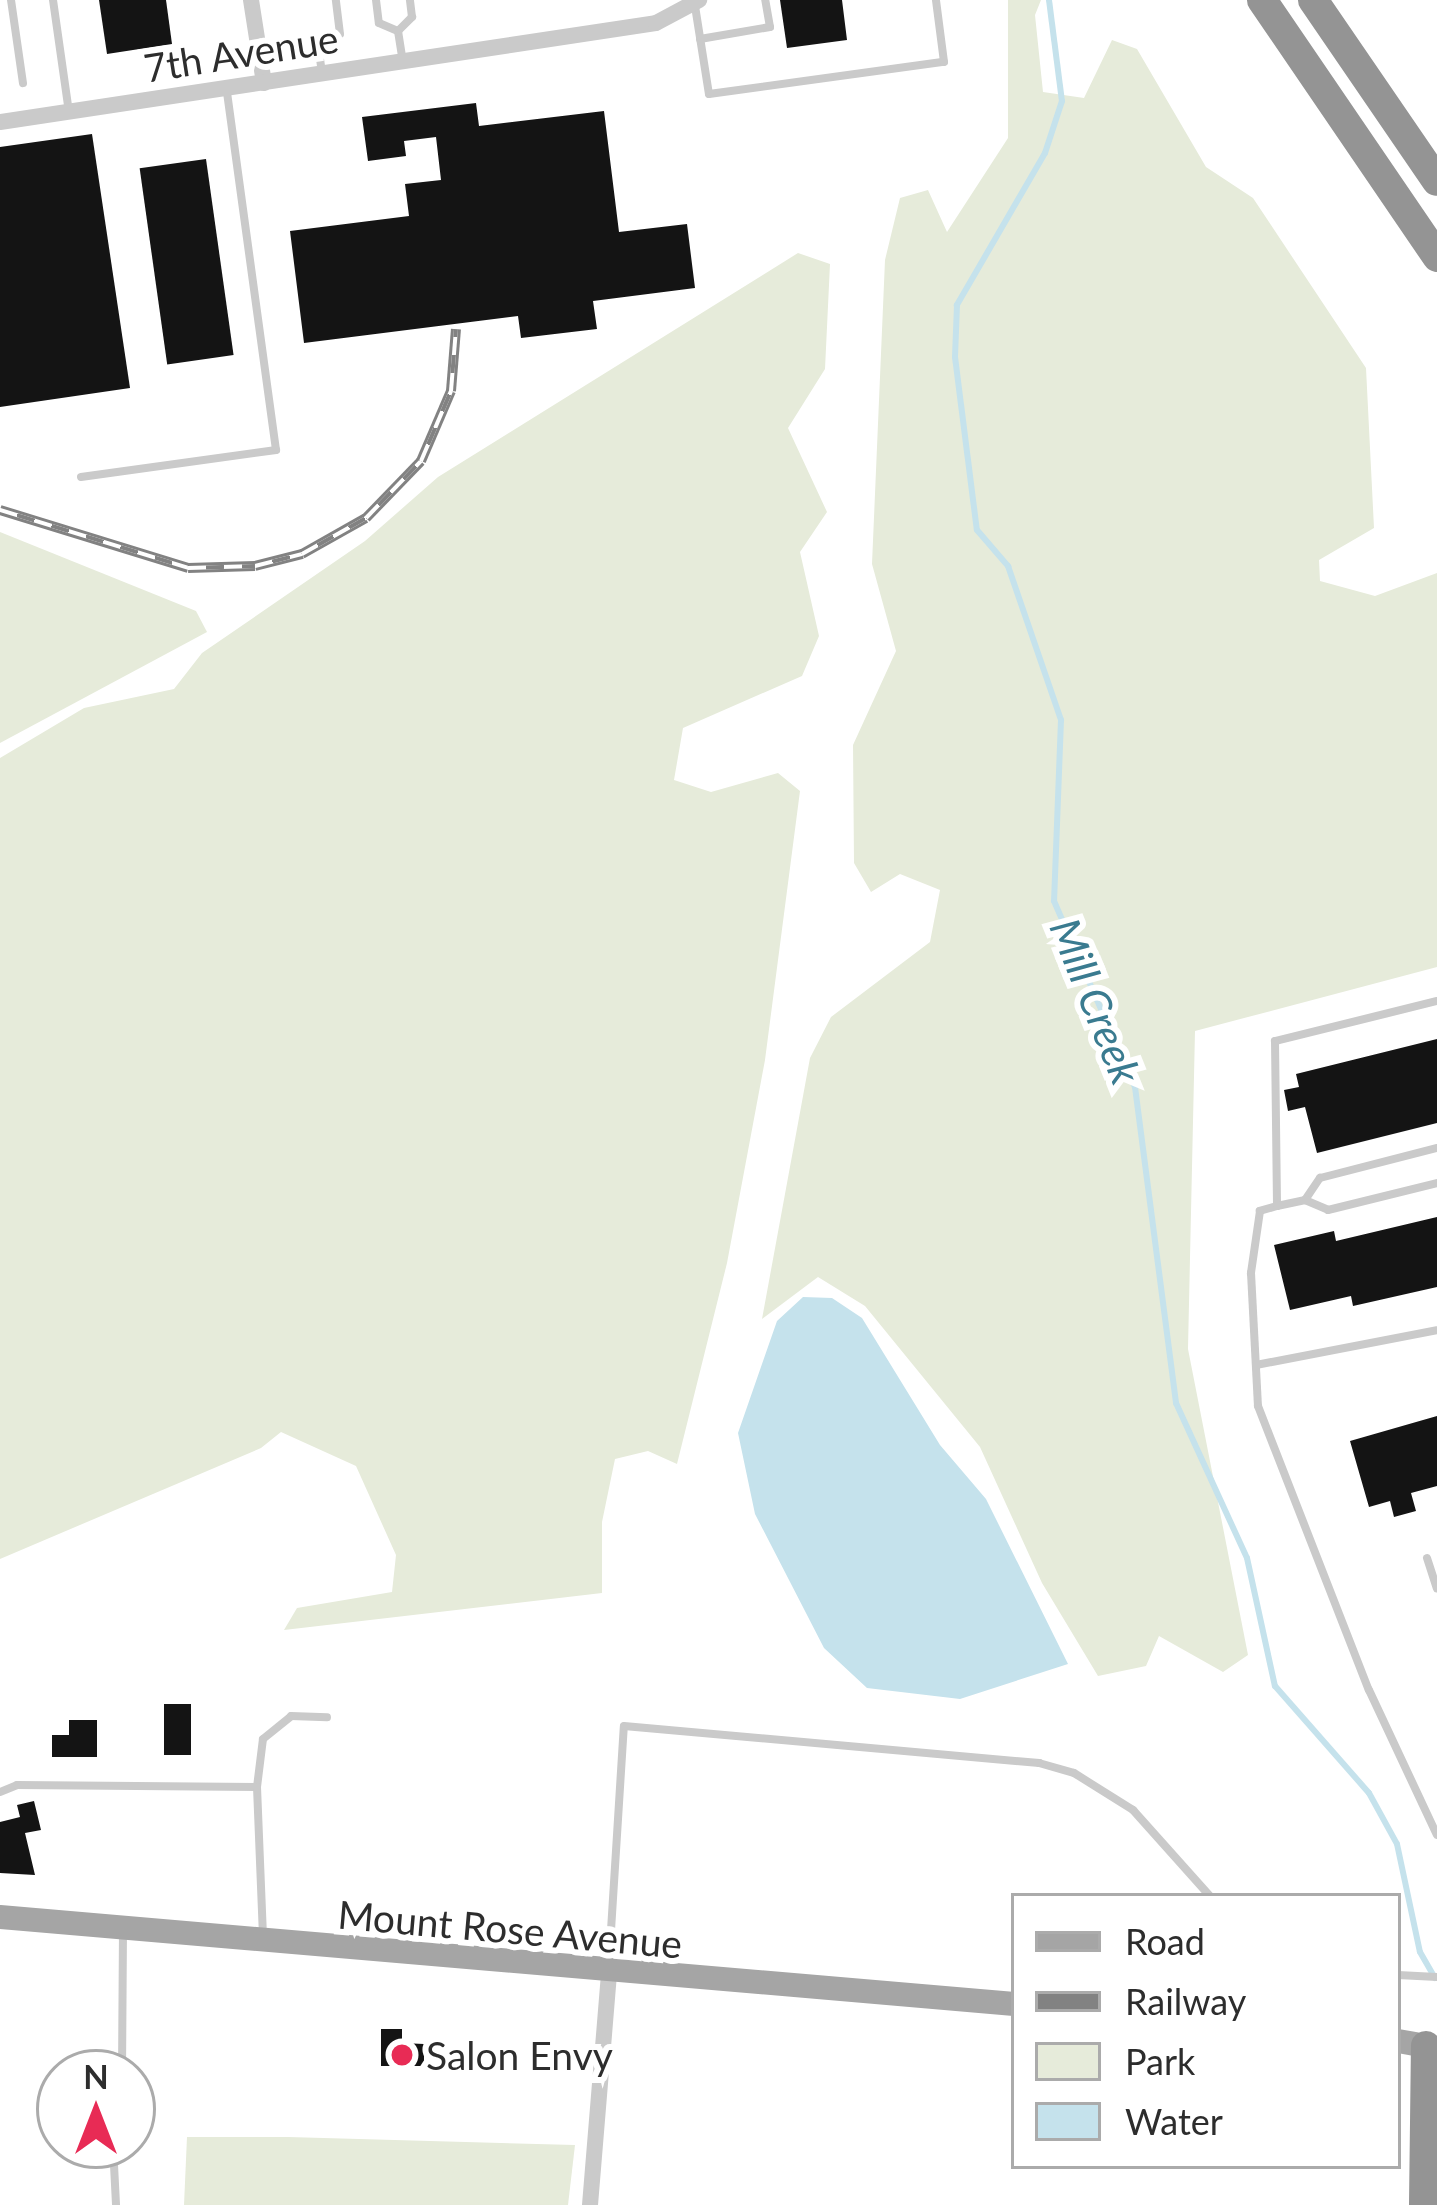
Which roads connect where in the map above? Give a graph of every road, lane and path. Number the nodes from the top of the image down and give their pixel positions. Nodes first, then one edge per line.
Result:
1 (11, 0) edge
2 (53, 0) edge
3 (251, 0) edge
4 (335, 0) edge
5 (376, 0) edge
6 (410, 0) edge
7 (765, 0) edge
8 (936, 0) edge
9 (1262, 0) edge
10 (1313, 0) edge
11 (697, 2) edge
12 (398, 31) junction
13 (700, 39) junction
14 (403, 62) junction
15 (322, 74) junction
16 (23, 83) dead end
17 (264, 83) junction
18 (227, 89) junction
19 (70, 113) junction
20 (0, 122) edge
21 (1437, 182) edge
22 (1437, 257) edge
23 (81, 477) dead end
24 (1437, 1001) edge
25 (1437, 1148) edge
26 (1437, 1183) edge
27 (1305, 1200) junction
28 (1277, 1207) junction
29 (1437, 1330) edge
30 (1256, 1366) junction
31 (1427, 1558) dead end
32 (1437, 1588) edge
33 (327, 1717) dead end
34 (257, 1787) junction
35 (0, 1792) edge
36 (1437, 1835) edge
37 (1207, 1893) edge
38 (0, 1917) edge
39 (123, 1930) junction
40 (263, 1945) junction
41 (609, 1975) junction
42 (1401, 1975) edge
43 (1437, 1977) edge
44 (1011, 2004) edge
45 (1425, 2044) edge
46 (122, 2049) edge
47 (114, 2169) edge
48 (116, 2205) edge
49 (590, 2205) edge
50 (1424, 2205) edge

1 - 16 lane
2 - 19 lane
3 - 17 street
4 - 15 lane
5 - 12 lane
6 - 12 lane
7 - 13 lane
8 - 13 lane
9 - 22 highway
10 - 21 highway
11 - 13 lane
11 - 14 street, 7th Avenue
12 - 14 lane
14 - 15 street, 7th Avenue
15 - 17 street, 7th Avenue
17 - 18 street, 7th Avenue
18 - 19 street, 7th Avenue
18 - 23 lane
19 - 20 street, 7th Avenue
24 - 28 lane
25 - 27 lane
26 - 27 lane
27 - 28 lane
28 - 30 lane
29 - 30 lane
30 - 36 lane
31 - 32 lane
33 - 34 lane
34 - 35 lane
34 - 40 lane
37 - 41 lane
38 - 39 main road, Mount Rose Avenue
39 - 40 main road, Mount Rose Avenue
39 - 46 lane
40 - 41 main road, Mount Rose Avenue
41 - 44 main road, Mount Rose Avenue
41 - 49 street
42 - 43 lane
45 - 50 highway
47 - 48 lane

